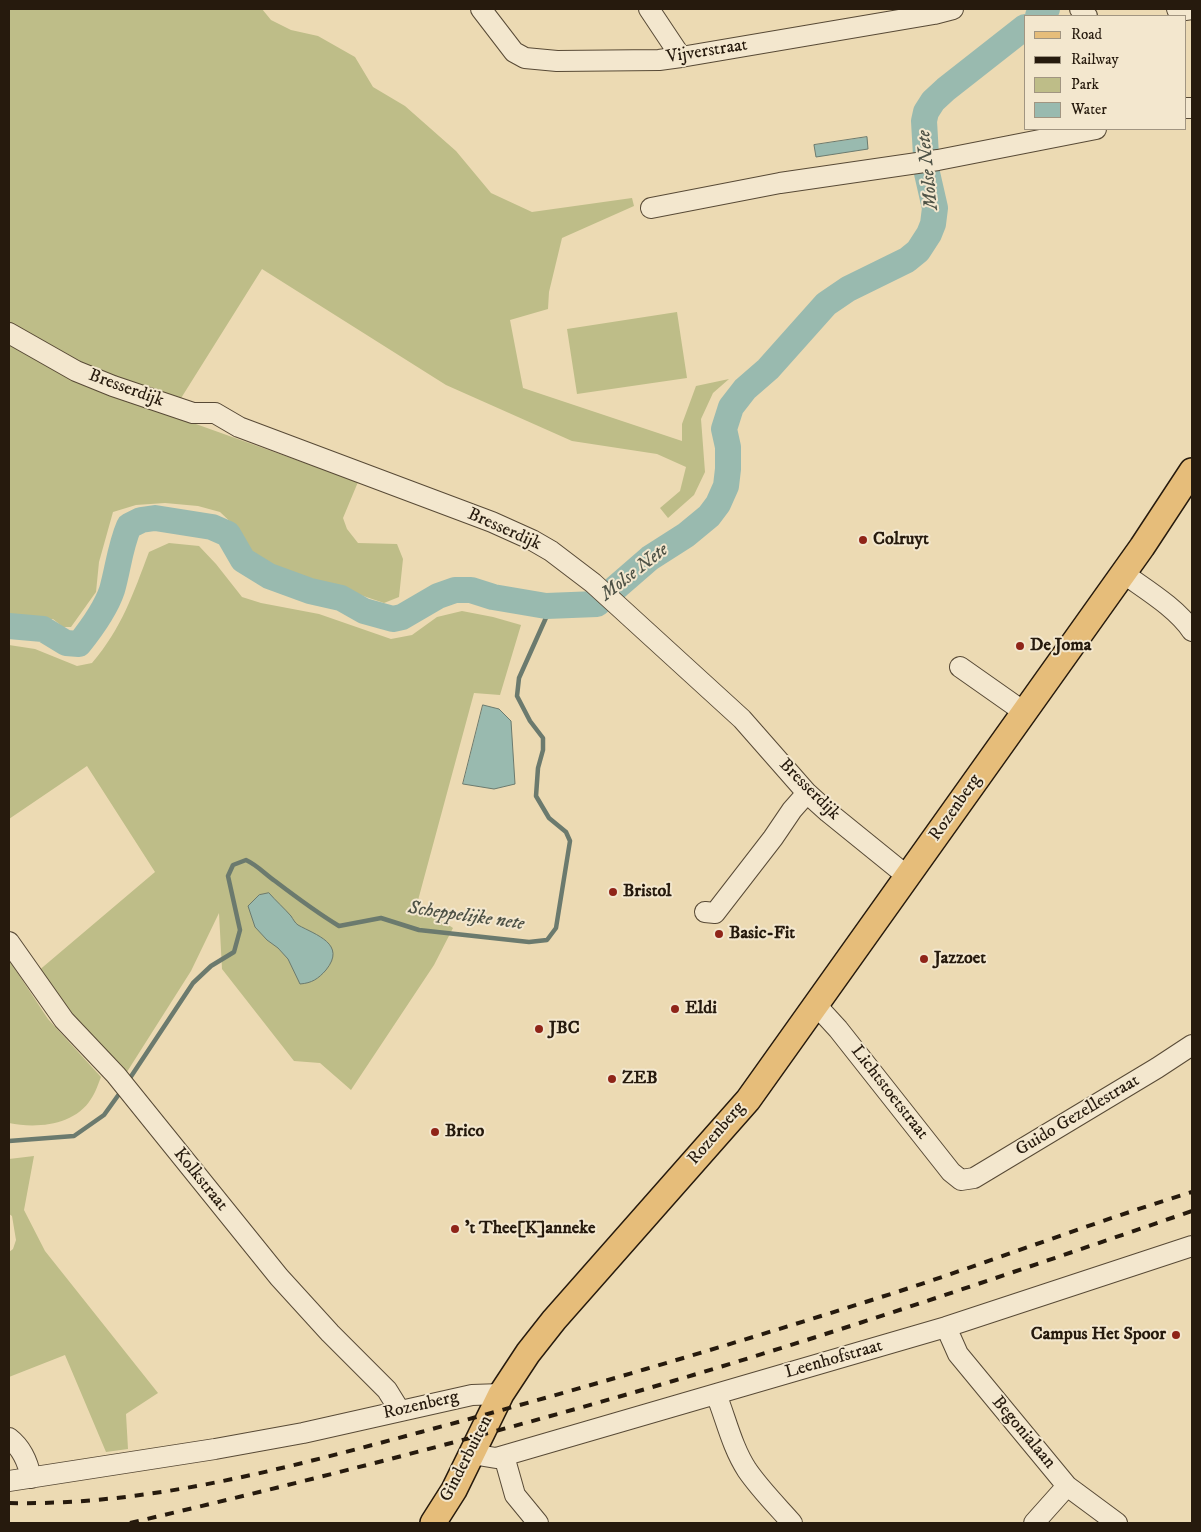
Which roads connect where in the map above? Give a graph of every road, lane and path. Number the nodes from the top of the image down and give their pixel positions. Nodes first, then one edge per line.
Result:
1 (481, 9) edge
2 (649, 9) edge
3 (953, 9) edge
4 (1177, 9) edge
5 (1192, 9) edge
6 (681, 57) junction
7 (1091, 130) edge
8 (651, 208) dead end
9 (9, 333) edge
10 (1192, 471) edge
11 (1124, 573) junction
12 (1192, 631) edge
13 (960, 667) dead end
14 (1024, 712) junction
15 (807, 793) junction
16 (907, 876) junction
17 (705, 912) dead end
18 (9, 942) edge
19 (816, 1005) junction
20 (1192, 1045) edge
21 (961, 1180) joint
22 (1192, 1246) edge
23 (946, 1327) junction
24 (501, 1394) junction
25 (716, 1394) junction
26 (400, 1411) junction
27 (9, 1438) edge
28 (472, 1454) junction
29 (504, 1456) junction
30 (31, 1478) junction
31 (9, 1481) edge
32 (1067, 1486) junction
33 (433, 1523) edge
34 (538, 1523) edge
35 (792, 1523) edge
36 (1034, 1523) edge
37 (1117, 1523) edge

1 - 6 street, Vijverstraat
2 - 6 street
3 - 6 street, Vijverstraat
4 - 5 street
7 - 8 street
9 - 15 street, Bresserdijk
10 - 11 main road, Rozenberg
11 - 12 street
11 - 14 main road, Rozenberg
13 - 14 street
14 - 16 main road, Rozenberg
15 - 16 street, Bresserdijk
15 - 17 street
16 - 19 main road, Rozenberg
18 - 26 street, Kolkstraat
19 - 21 street, Lichtstoetstraat
19 - 24 main road, Rozenberg
20 - 21 street, Guido Gezellestraat
22 - 23 street, Leenhofstraat
23 - 25 street, Leenhofstraat
23 - 32 street, Begonialaan
24 - 26 street, Rozenberg
24 - 28 main road, Ginderbuiten
25 - 29 street, Leenhofstraat
25 - 35 street
26 - 30 street, Rozenberg
27 - 30 street
28 - 29 street, Leenhofstraat
28 - 33 main road, Ginderbuiten
29 - 34 street
30 - 31 street, Rozenberg
32 - 36 street
32 - 37 street, Begonialaan

